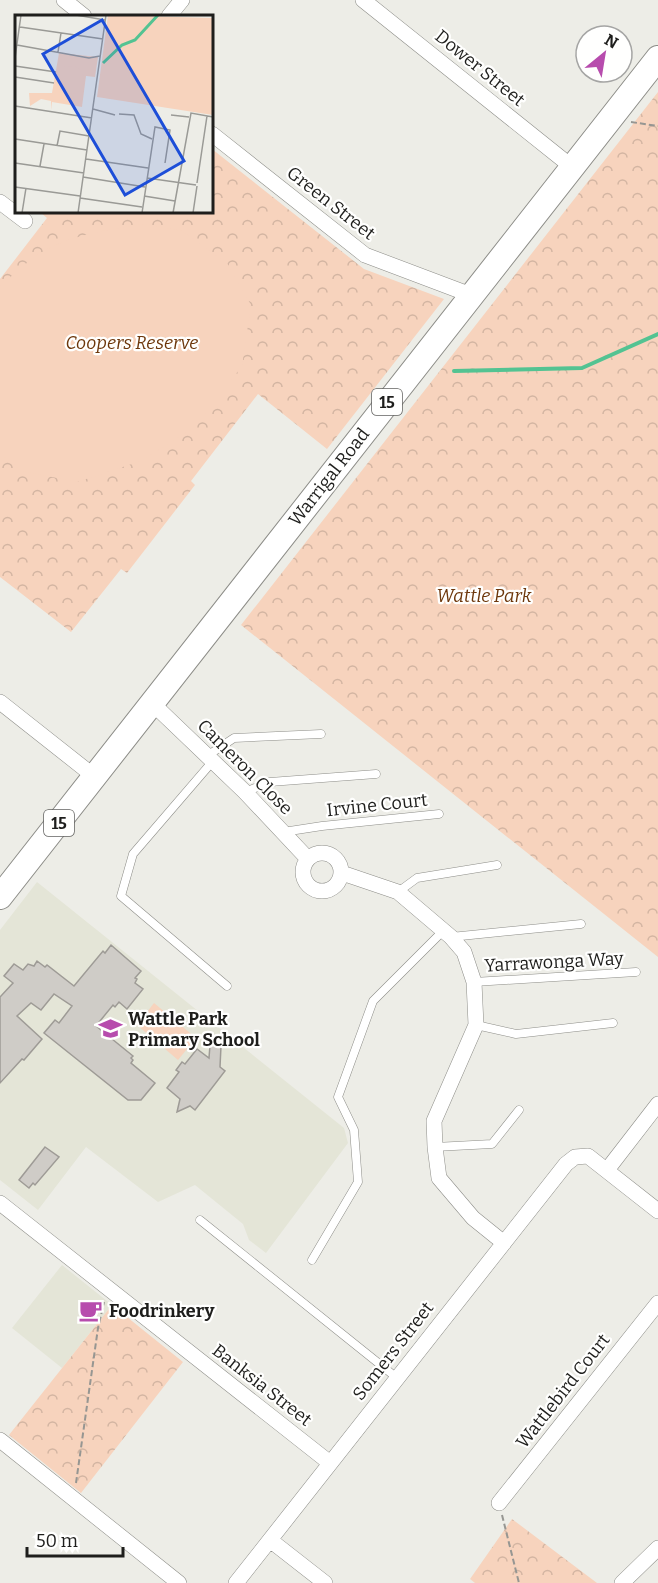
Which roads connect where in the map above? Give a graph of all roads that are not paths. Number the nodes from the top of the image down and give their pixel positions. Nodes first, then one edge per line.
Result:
1 (64, 0) edge
2 (182, 0) edge
3 (363, 0) edge
4 (83, 15) edge
5 (170, 15) edge
6 (658, 58) edge
7 (213, 135) edge
8 (572, 166) junction
9 (0, 202) edge
10 (15, 210) edge
11 (471, 295) junction
12 (0, 702) edge
13 (153, 704) junction
14 (321, 734) dead end
15 (210, 758) junction
16 (376, 774) dead end
17 (95, 777) junction
18 (245, 792) junction
19 (439, 814) dead end
20 (283, 832) junction
21 (308, 859) junction
22 (497, 865) dead end
23 (342, 873) junction
24 (398, 892) junction
25 (0, 897) edge
26 (581, 924) dead end
27 (448, 933) junction
28 (636, 972) dead end
29 (474, 982) junction
30 (227, 986) dead end
31 (613, 1023) dead end
32 (476, 1026) junction
33 (658, 1104) edge
34 (519, 1110) dead end
35 (435, 1147) junction
36 (607, 1170) junction
37 (0, 1203) edge
38 (658, 1211) edge
39 (200, 1220) dead end
40 (504, 1243) junction
41 (312, 1260) dead end
42 (658, 1303) edge
43 (397, 1378) junction
44 (0, 1440) edge
45 (330, 1463) junction
46 (499, 1503) road end
47 (270, 1540) junction
48 (658, 1548) edge
49 (178, 1583) edge
50 (236, 1583) edge
51 (325, 1583) edge
52 (622, 1583) edge

1 - 4 street
2 - 5 street
3 - 8 street, Dower Street
6 - 8 main road, Warrigal Road / 15
7 - 11 street, Green Street
8 - 11 main road, Warrigal Road / 15
9 - 10 street
11 - 13 main road, Warrigal Road / 15
12 - 17 street
13 - 15 street, Cameron Close
13 - 17 main road, Warrigal Road / 15
14 - 15 lane
15 - 18 street, Cameron Close
15 - 30 lane
16 - 18 lane
17 - 25 main road, Warrigal Road / 15
18 - 20 street, Cameron Close
19 - 20 lane, Irvine Court
20 - 21 street, Cameron Close
21 - 23 street
21 - 23 street
22 - 24 lane
23 - 24 street
24 - 27 street
26 - 27 lane
27 - 29 street
27 - 41 lane
28 - 29 lane, Yarrawonga Way
29 - 32 street
31 - 32 lane
32 - 35 street
33 - 36 street
34 - 35 lane
35 - 40 street
36 - 38 street
36 - 40 street, Somers Street
37 - 45 street, Banksia Street
39 - 43 lane
40 - 43 street, Somers Street
42 - 46 street, Wattlebird Court
43 - 45 street, Somers Street
44 - 49 street
45 - 47 street, Somers Street
47 - 50 street, Somers Street
47 - 51 street
48 - 52 street

